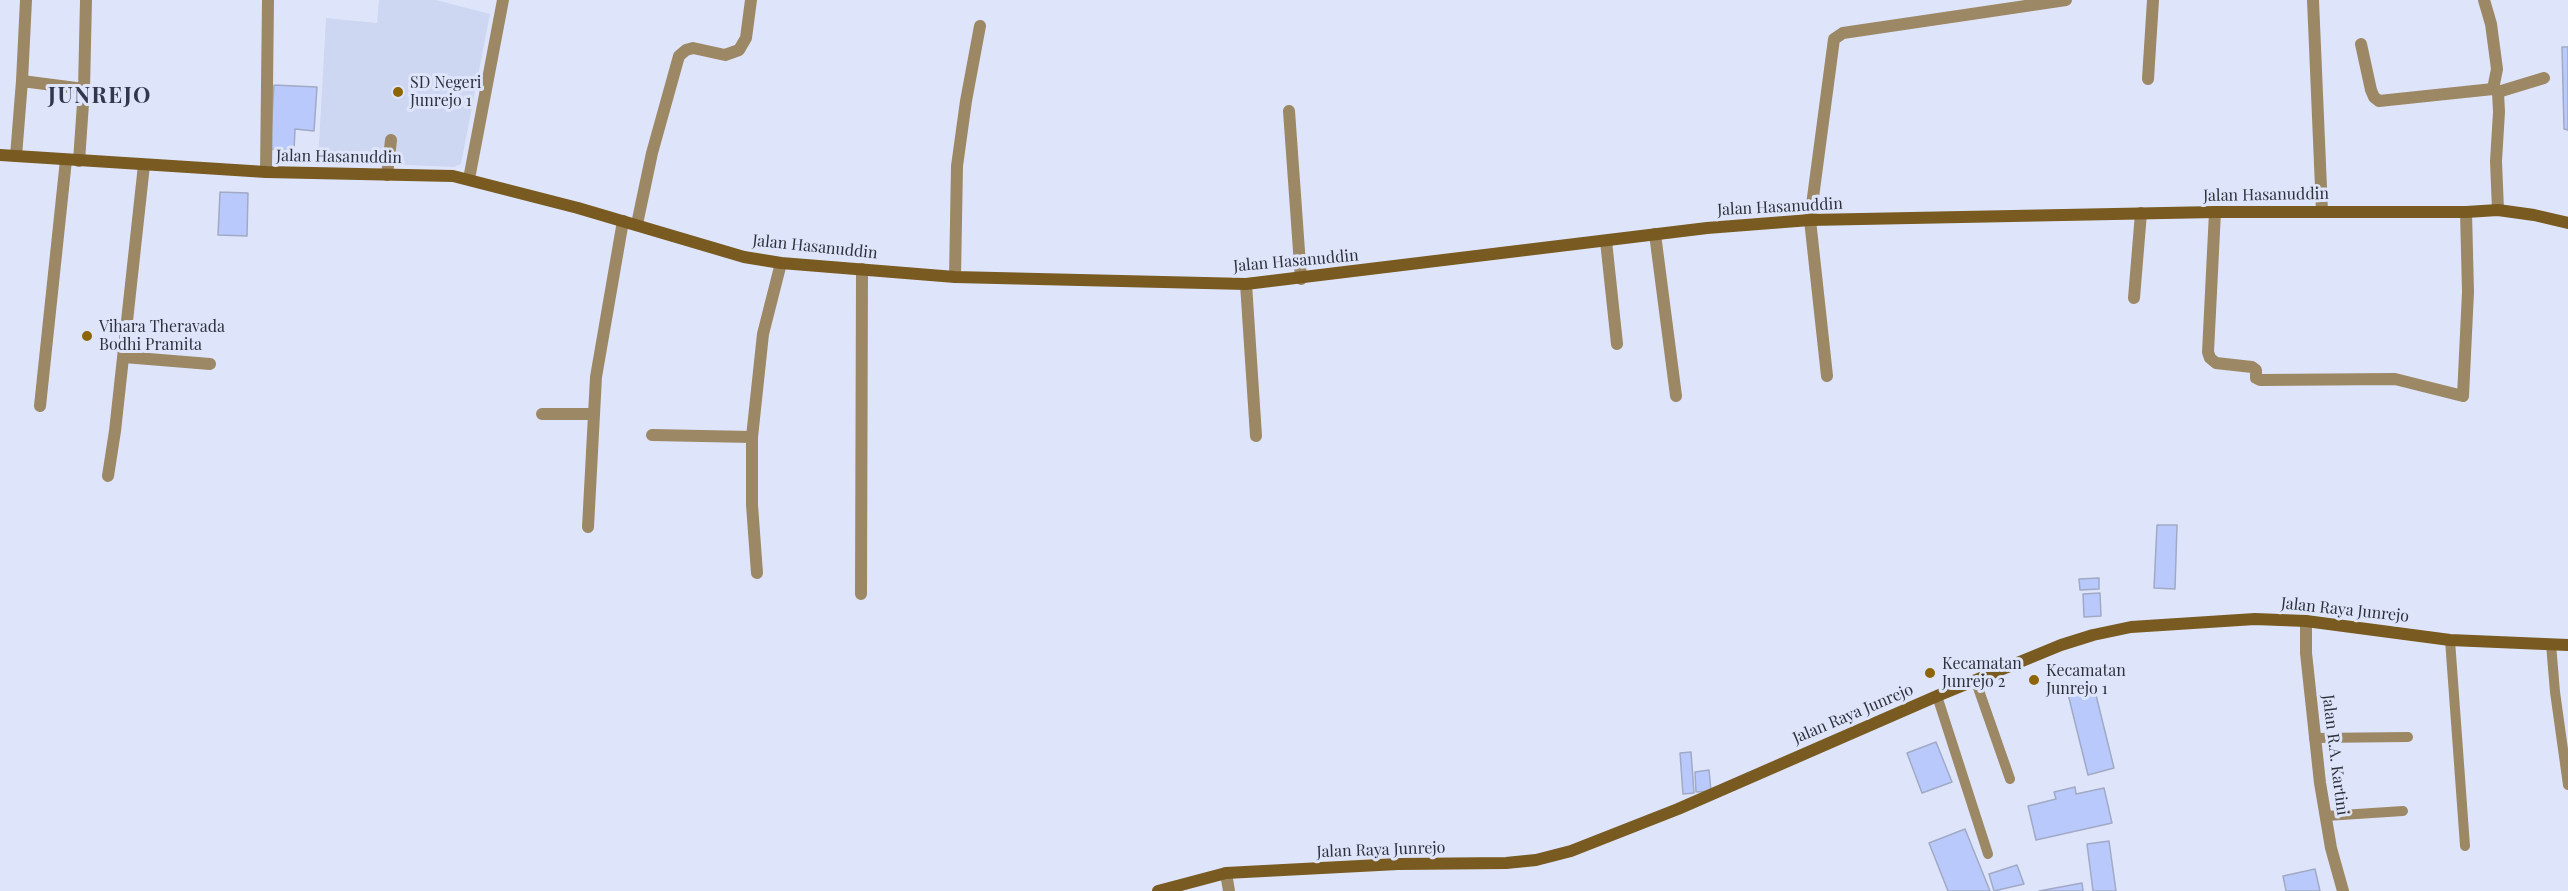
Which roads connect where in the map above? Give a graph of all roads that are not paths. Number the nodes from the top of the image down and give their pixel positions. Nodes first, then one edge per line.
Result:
1 (26, 0) edge
2 (86, 0) edge
3 (268, 0) edge
4 (503, 0) edge
5 (751, 0) edge
6 (2066, 0) edge
7 (2153, 0) edge
8 (2313, 0) edge
9 (2484, 0) edge
10 (980, 26) dead end
11 (2361, 44) dead end
12 (2544, 78) dead end
13 (2148, 79) dead end
14 (22, 81) junction
15 (84, 89) junction
16 (2496, 90) junction
17 (1289, 111) dead end
18 (391, 140) dead end
19 (0, 155) edge
20 (16, 156) junction
21 (66, 160) junction
22 (79, 161) junction
23 (144, 165) junction
24 (266, 172) junction
25 (387, 175) junction
26 (469, 179) junction
27 (2498, 210) junction
28 (2322, 211) junction
29 (2215, 212) junction
30 (2466, 212) junction
31 (2141, 213) junction
32 (1810, 220) junction
33 (623, 221) junction
34 (2568, 223) edge
35 (637, 225) junction
36 (1655, 234) junction
37 (1606, 241) junction
38 (781, 263) junction
39 (862, 269) junction
40 (955, 277) junction
41 (1301, 279) junction
42 (1246, 284) junction
43 (2134, 298) dead end
44 (1617, 344) dead end
45 (123, 357) junction
46 (210, 364) dead end
47 (1827, 376) dead end
48 (1676, 396) dead end
49 (40, 406) dead end
50 (542, 414) dead end
51 (593, 414) junction
52 (652, 435) dead end
53 (1256, 436) dead end
54 (752, 437) junction
55 (108, 476) dead end
56 (588, 527) dead end
57 (757, 573) dead end
58 (861, 594) dead end
59 (2306, 621) junction
60 (2450, 639) junction
61 (2551, 644) junction
62 (2568, 645) edge
63 (1976, 682) junction
64 (1937, 696) junction
65 (2408, 737) dead end
66 (2314, 738) junction
67 (2010, 779) dead end
68 (2568, 785) edge
69 (2403, 811) dead end
70 (2326, 816) junction
71 (2465, 846) dead end
72 (1988, 854) dead end
73 (1226, 873) junction
74 (1158, 891) edge
75 (1230, 891) edge
76 (2343, 891) edge

1 - 14 street
2 - 15 street
3 - 24 street
4 - 26 street
5 - 35 street
6 - 32 street
7 - 13 street
8 - 28 street
9 - 16 street
10 - 40 street
11 - 16 street
12 - 16 street
14 - 15 street
14 - 20 street
15 - 22 street
16 - 27 street
17 - 41 street
18 - 25 street
19 - 20 main road, Jalan Hasanuddin
20 - 21 main road, Jalan Hasanuddin
21 - 22 main road, Jalan Hasanuddin
21 - 49 street
22 - 23 main road, Jalan Hasanuddin
23 - 24 main road, Jalan Hasanuddin
23 - 45 street
24 - 25 main road, Jalan Hasanuddin
25 - 26 main road, Jalan Hasanuddin
26 - 33 main road, Jalan Hasanuddin
27 - 30 main road, Jalan Hasanuddin
27 - 34 main road, Jalan Hasanuddin
28 - 29 main road, Jalan Hasanuddin
28 - 30 main road, Jalan Hasanuddin
29 - 30 street
29 - 31 main road, Jalan Hasanuddin
31 - 32 main road, Jalan Hasanuddin
31 - 43 street
32 - 36 main road, Jalan Hasanuddin
32 - 47 street
33 - 35 main road, Jalan Hasanuddin
33 - 51 street
35 - 38 main road, Jalan Hasanuddin
36 - 37 main road, Jalan Hasanuddin
36 - 48 street
37 - 41 main road, Jalan Hasanuddin
37 - 44 street
38 - 39 main road, Jalan Hasanuddin
38 - 54 street
39 - 40 main road, Jalan Hasanuddin
39 - 58 street
40 - 42 main road, Jalan Hasanuddin
41 - 42 main road, Jalan Hasanuddin
42 - 53 street
45 - 46 street
45 - 55 street
50 - 51 street
51 - 56 street
52 - 54 street
54 - 57 street
59 - 60 main road, Jalan Raya Junrejo
59 - 63 main road, Jalan Raya Junrejo
59 - 66 street, Jalan R.A. Kartini
60 - 61 main road, Jalan Raya Junrejo
60 - 71 lane
61 - 62 main road, Jalan Raya Junrejo
61 - 68 lane
63 - 64 main road, Jalan Raya Junrejo
63 - 67 lane
64 - 72 lane
64 - 73 main road, Jalan Raya Junrejo
65 - 66 lane
66 - 70 street, Jalan R.A. Kartini
69 - 70 lane
70 - 76 street, Jalan R.A. Kartini
73 - 74 main road, Jalan Raya Junrejo
73 - 75 street

